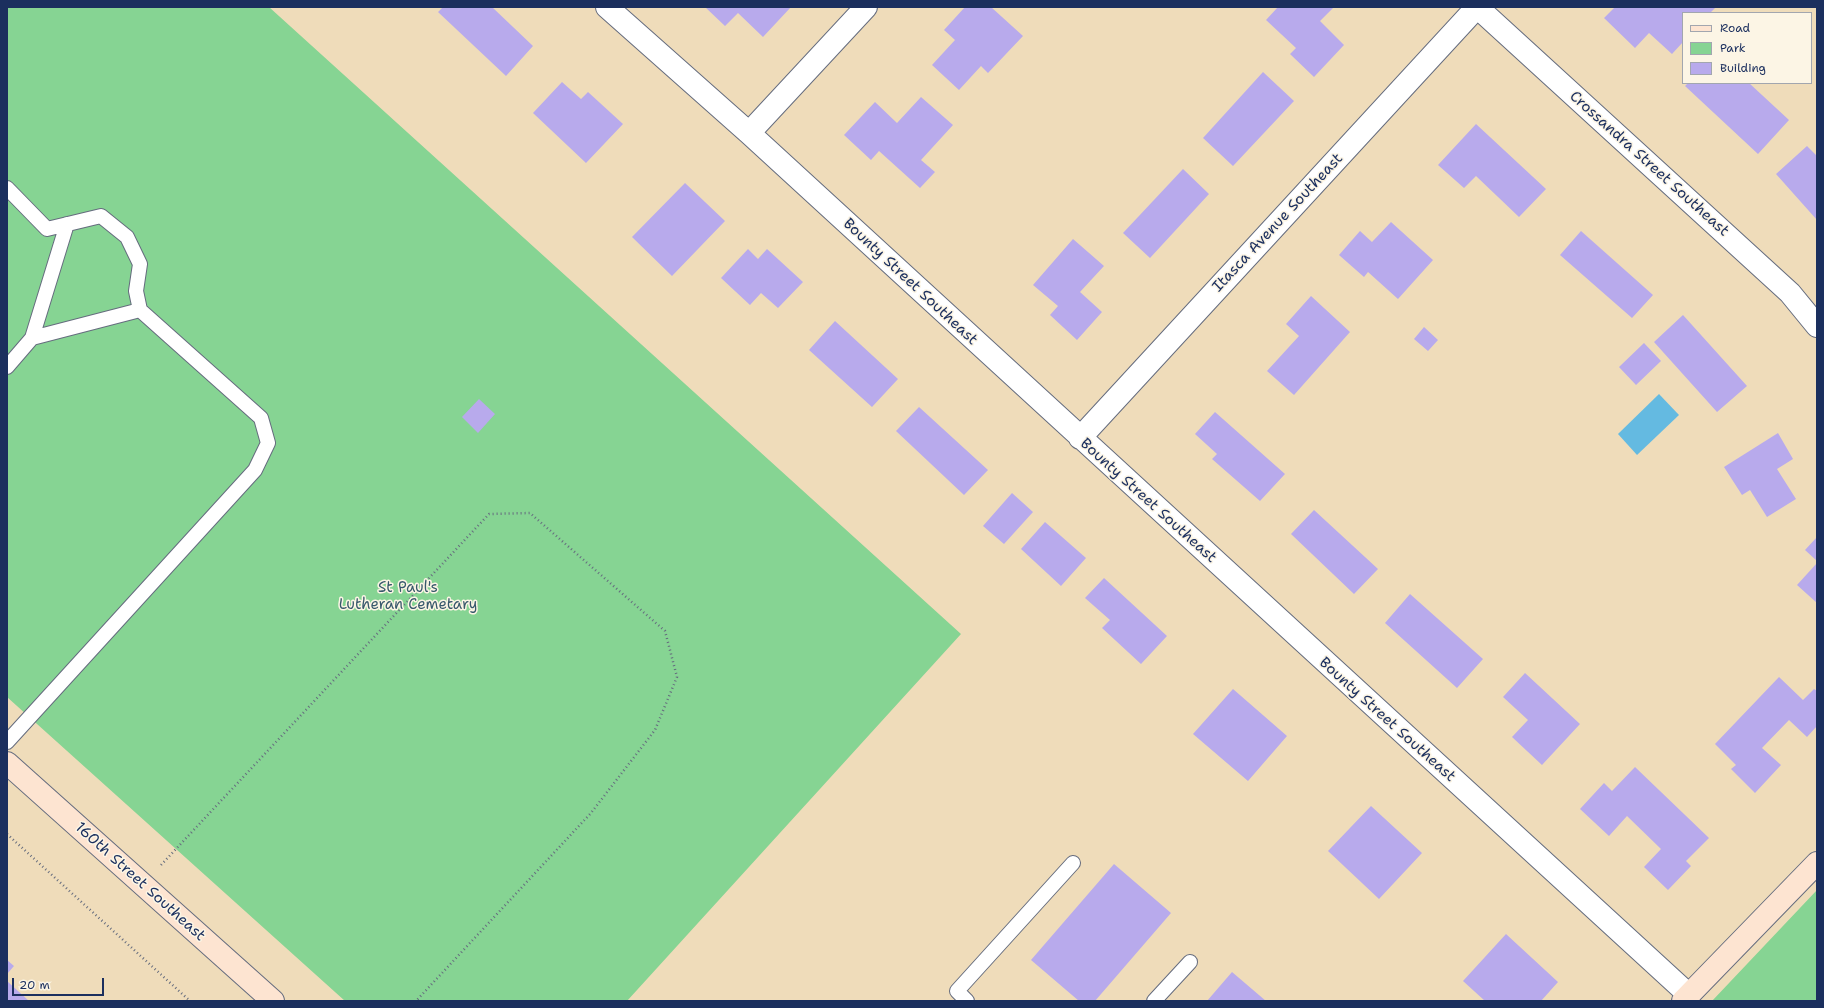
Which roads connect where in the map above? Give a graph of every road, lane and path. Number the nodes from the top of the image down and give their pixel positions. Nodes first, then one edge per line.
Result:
1 (607, 7) edge
2 (866, 7) edge
3 (1477, 7) edge
4 (748, 133) junction
5 (7, 188) edge
6 (66, 224) junction
7 (140, 310) junction
8 (1817, 326) edge
9 (32, 338) junction
10 (7, 367) edge
11 (1080, 438) junction
12 (7, 742) edge
13 (7, 763) edge
14 (7, 834) edge
15 (1073, 863) dead end
16 (1817, 863) edge
17 (145, 886) junction
18 (1190, 962) dead end
19 (1686, 998) edge
20 (190, 1001) edge
21 (273, 1001) edge
22 (416, 1001) edge
23 (967, 1001) edge
24 (1154, 1001) edge

1 - 4 street, Bounty Street Southeast
2 - 4 street
3 - 8 street, Crossandra Street Southeast
3 - 11 street, Itasca Avenue Southeast
4 - 11 street, Bounty Street Southeast
5 - 6 lane
6 - 7 lane
6 - 9 lane
7 - 9 lane
7 - 12 lane
9 - 10 lane
11 - 19 street, Bounty Street Southeast
13 - 17 street, 160th Street Southeast
14 - 20 path
15 - 23 lane
16 - 19 street
17 - 21 street, 160th Street Southeast
17 - 22 path
18 - 24 lane

